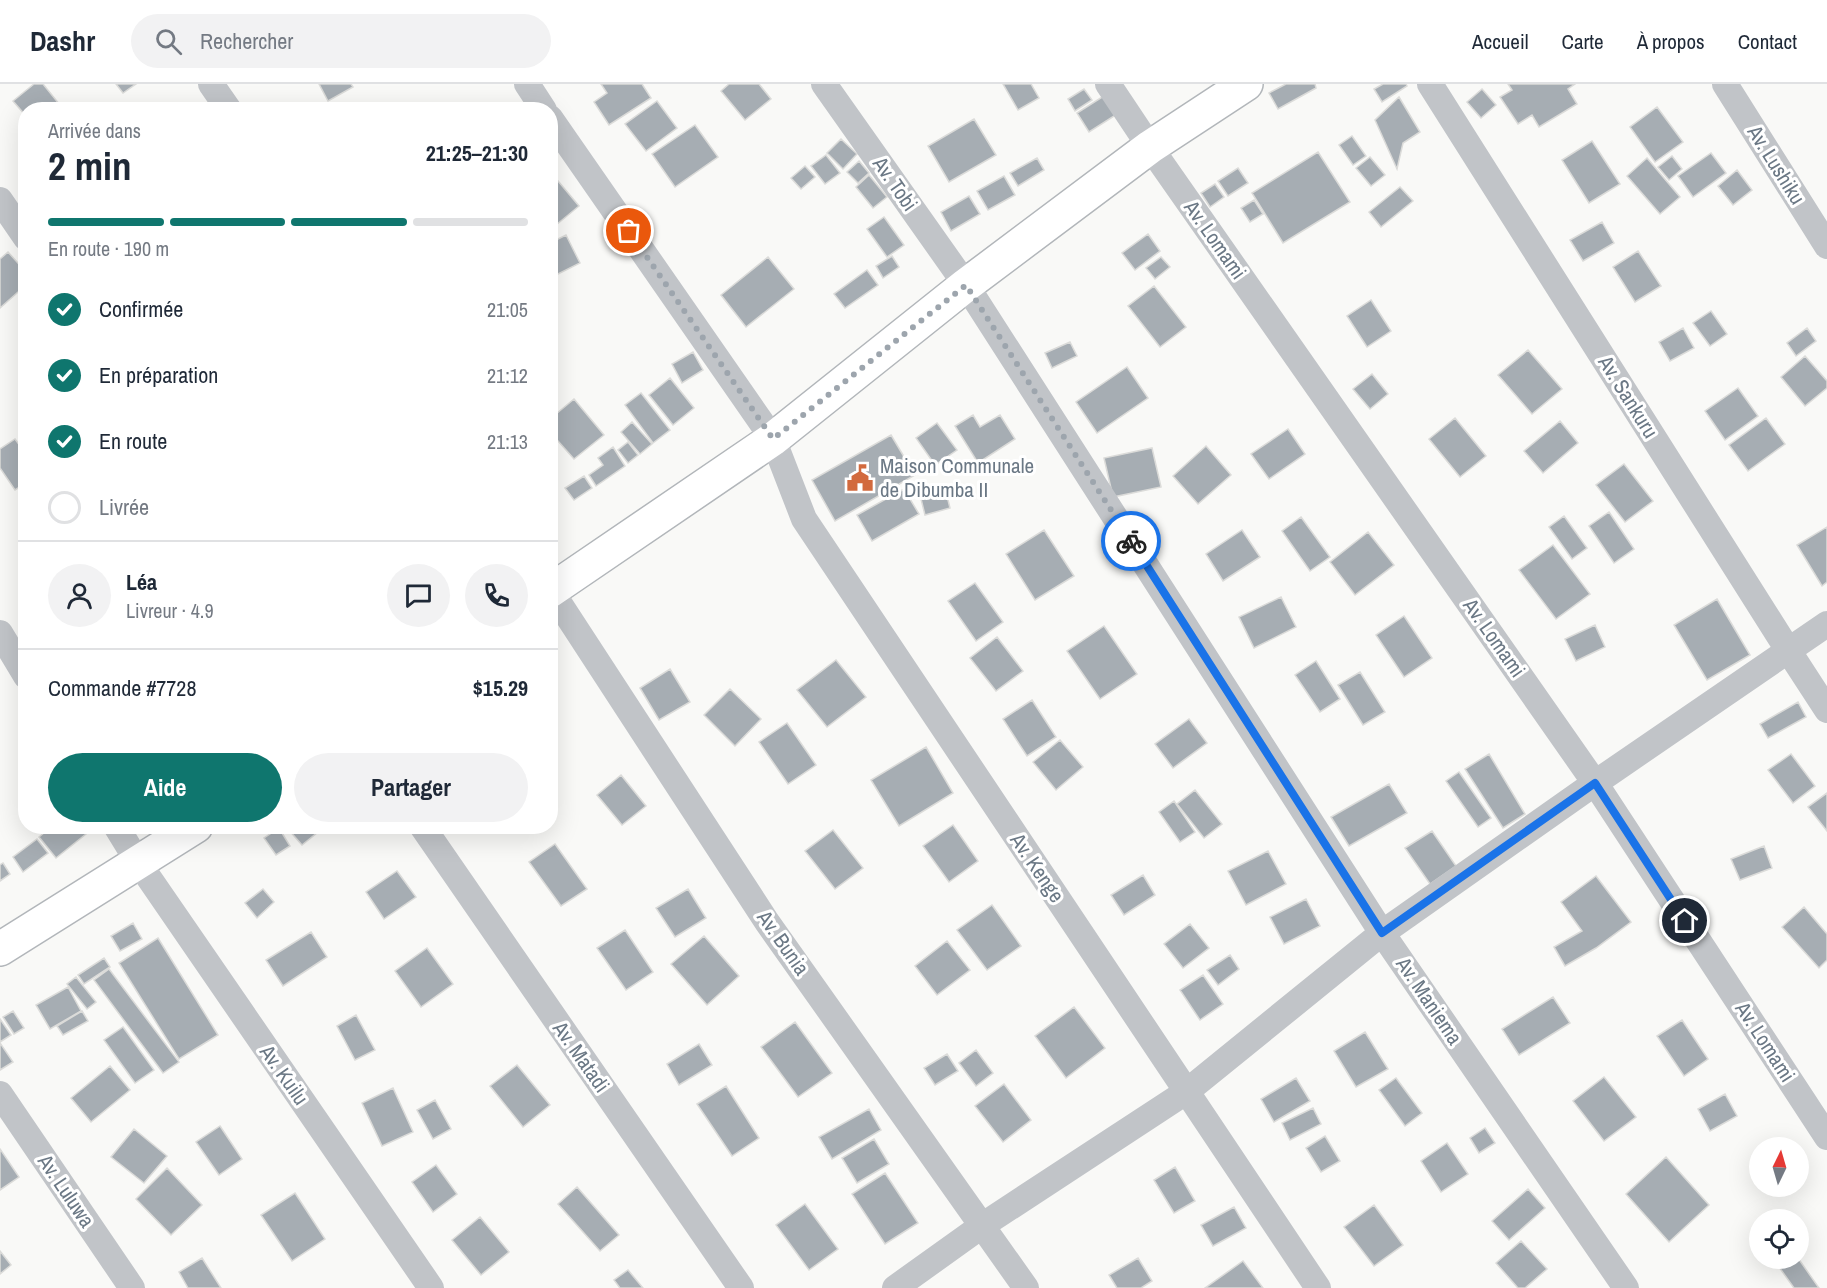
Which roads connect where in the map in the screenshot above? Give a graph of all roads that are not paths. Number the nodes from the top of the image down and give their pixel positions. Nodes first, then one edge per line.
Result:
1 (211, 84) edge
2 (527, 84) edge
3 (824, 84) edge
4 (1108, 84) edge
5 (1246, 84) edge
6 (1430, 84) edge
7 (1725, 84) edge
8 (223, 102) edge
9 (539, 102) edge
10 (558, 130) edge
11 (1150, 147) junction
12 (0, 200) edge
13 (18, 226) edge
14 (1827, 246) edge
15 (966, 285) junction
16 (773, 439) junction
17 (558, 585) edge
18 (558, 601) edge
19 (1827, 624) edge
20 (0, 633) edge
21 (1788, 650) junction
22 (18, 663) edge
23 (1827, 710) edge
24 (1595, 783) junction
25 (121, 834) edge
26 (183, 834) edge
27 (428, 834) edge
28 (138, 862) junction
29 (1382, 933) junction
30 (0, 950) edge
31 (1186, 1092) junction
32 (0, 1094) edge
33 (1827, 1137) edge
34 (983, 1225) junction
35 (132, 1288) edge
36 (431, 1288) edge
37 (741, 1288) edge
38 (895, 1288) edge
39 (1026, 1288) edge
40 (1318, 1288) edge
41 (1626, 1288) edge

1 - 8 street
2 - 9 street
3 - 15 street, Av. Tobi
4 - 11 street, Av. Lomami
5 - 11 highway
6 - 21 street, Av. Sankuru
7 - 14 street, Av. Lushiku
10 - 16 street, Av. Kenge
11 - 15 highway
11 - 24 street, Av. Lomami
12 - 13 street
15 - 16 highway
15 - 29 street, Av. Maniema
16 - 17 highway
16 - 31 street, Av. Kenge
18 - 34 street, Av. Bunia
19 - 21 street
20 - 22 street
21 - 23 street, Av. Sankuru
21 - 24 street
24 - 29 street
24 - 33 street, Av. Lomami
25 - 28 street, Av. Kuilu
26 - 28 highway
27 - 37 street, Av. Matadi
28 - 30 highway
28 - 36 street, Av. Kuilu
29 - 31 street
29 - 41 street, Av. Maniema
31 - 34 street
31 - 40 street, Av. Kenge
32 - 35 street, Av. Luluwa
34 - 38 street
34 - 39 street, Av. Bunia

